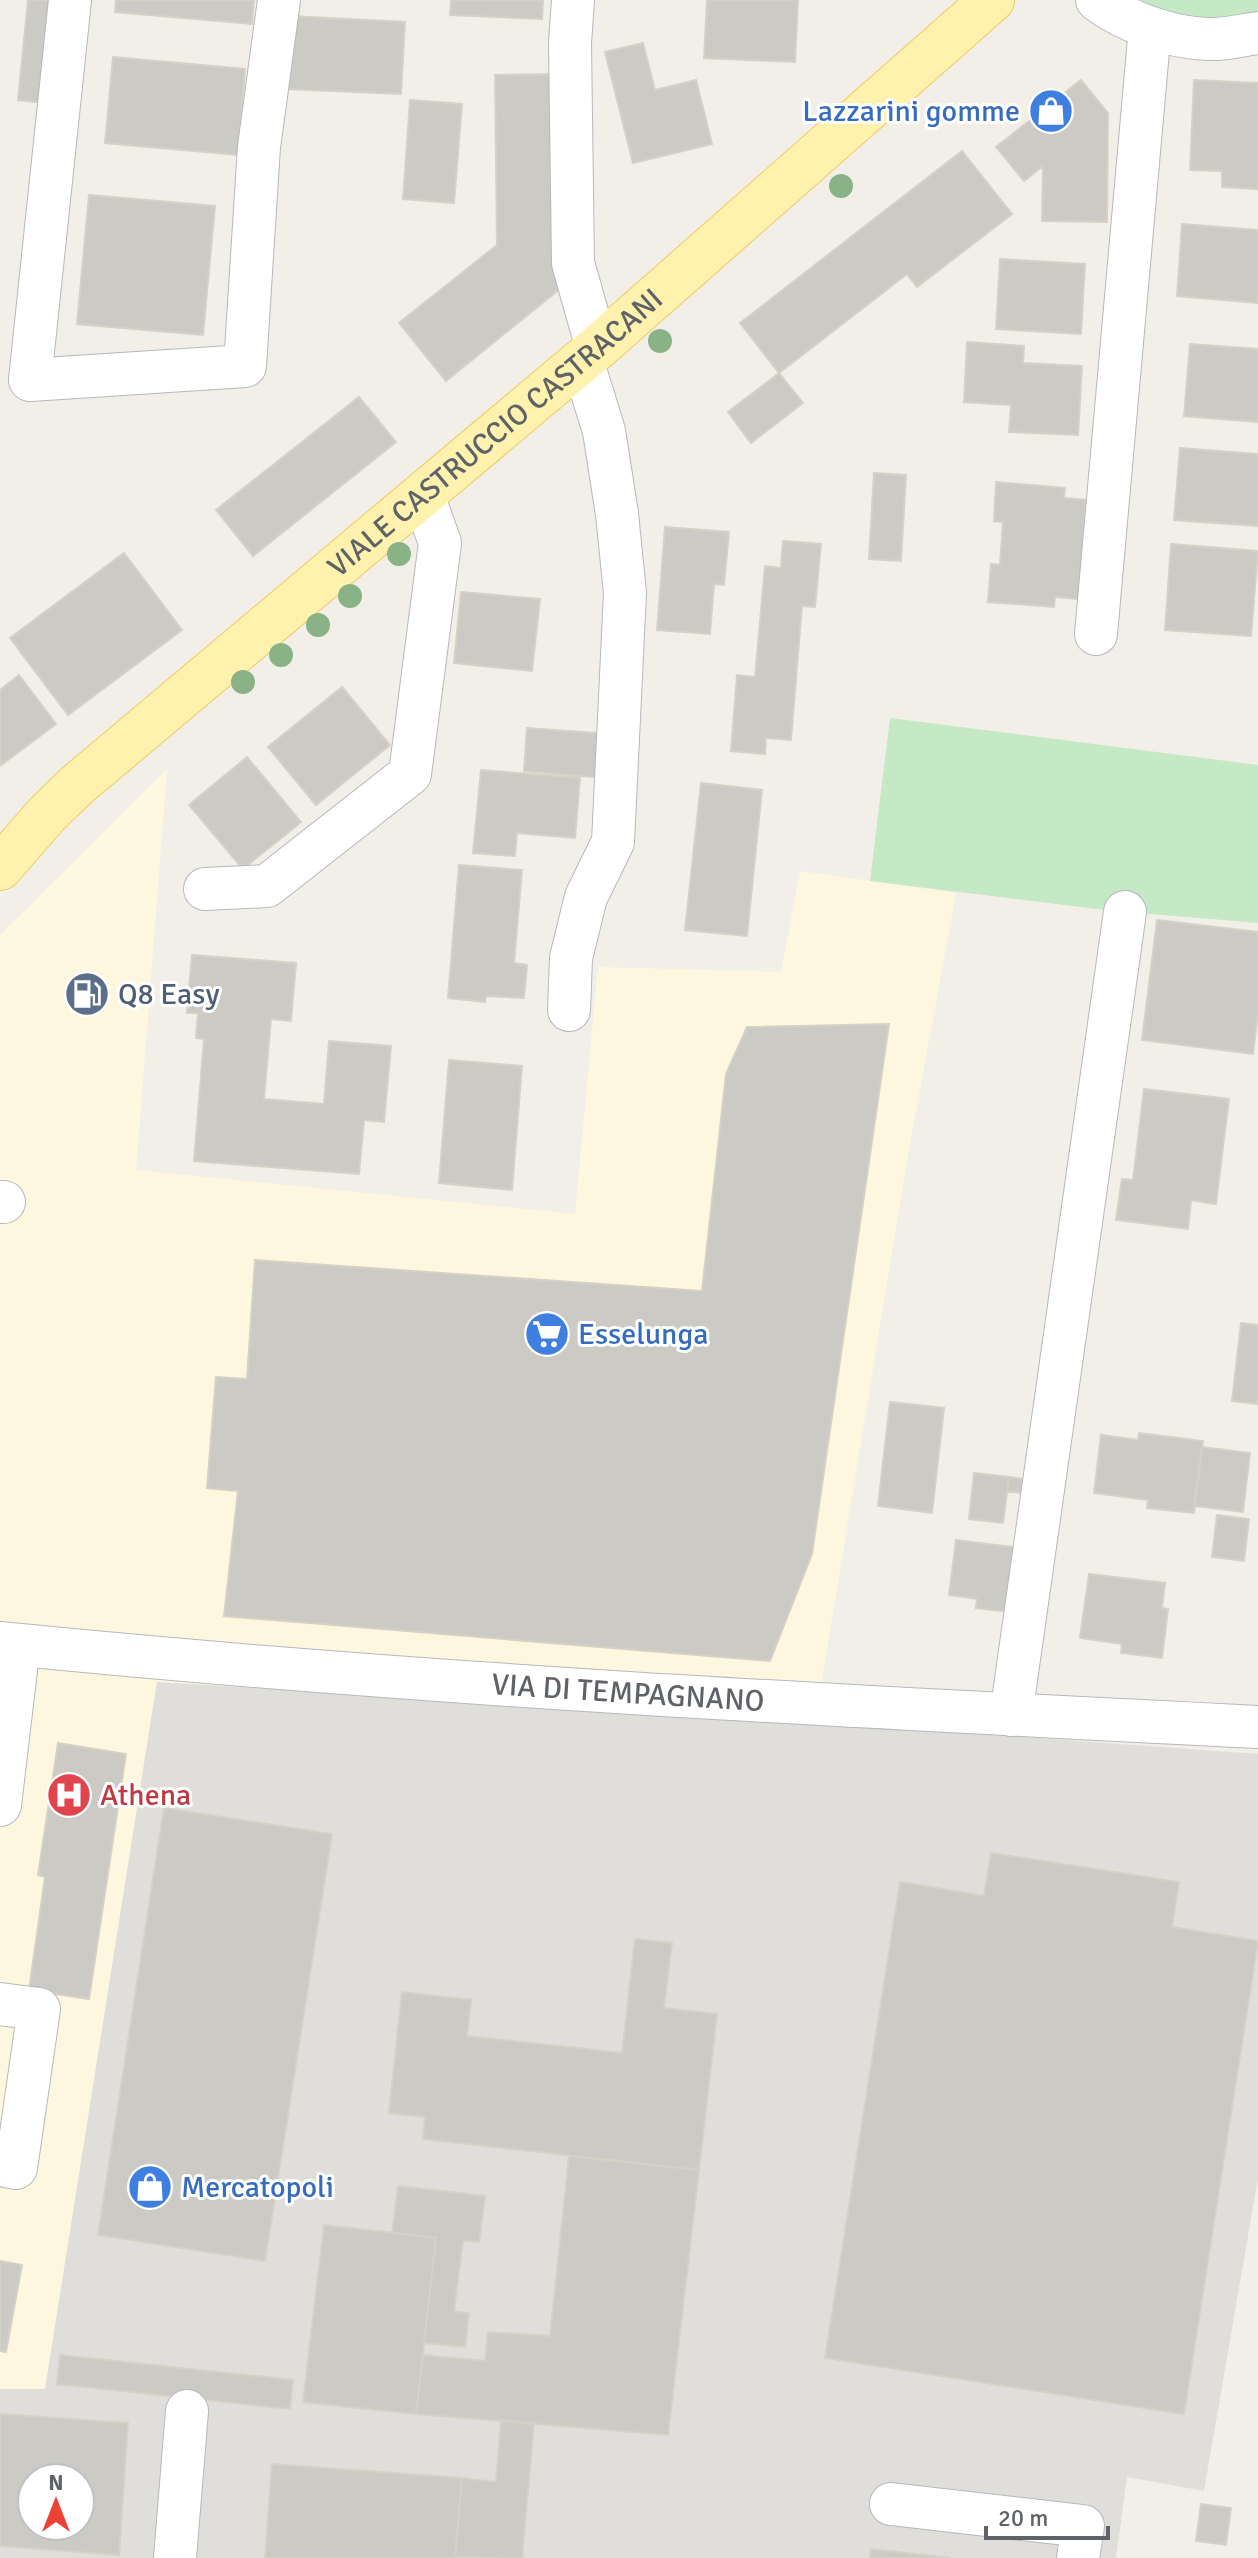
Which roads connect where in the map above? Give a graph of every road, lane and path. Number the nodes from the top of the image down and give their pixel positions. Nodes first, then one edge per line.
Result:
1 (70, 0) edge
2 (279, 0) edge
3 (573, 0) edge
4 (992, 0) edge
5 (1097, 0) edge
6 (1150, 28) junction
7 (1258, 33) edge
8 (590, 354) junction
9 (423, 495) junction
10 (1096, 634) dead end
11 (0, 868) edge
12 (205, 889) dead end
13 (1125, 912) dead end
14 (569, 1010) dead end
15 (9, 1644) edge
16 (1011, 1715) junction
17 (1258, 1727) edge
18 (0, 1805) edge
19 (0, 2004) edge
20 (0, 2165) edge
21 (187, 2411) dead end
22 (891, 2504) dead end
23 (175, 2558) edge
24 (1078, 2558) edge

1 - 2 street
3 - 8 street
4 - 8 main road, VIALE CASTRUCCIO CASTRACANI
5 - 6 street
6 - 7 street
6 - 10 street
8 - 9 main road, VIALE CASTRUCCIO CASTRACANI
8 - 14 street
9 - 11 main road, VIALE CASTRUCCIO CASTRACANI
9 - 12 street
13 - 16 street
15 - 16 street, VIA DI TEMPAGNANO
15 - 18 street
16 - 17 street, VIA DI TEMPAGNANO
19 - 20 street
21 - 23 street
22 - 24 street

